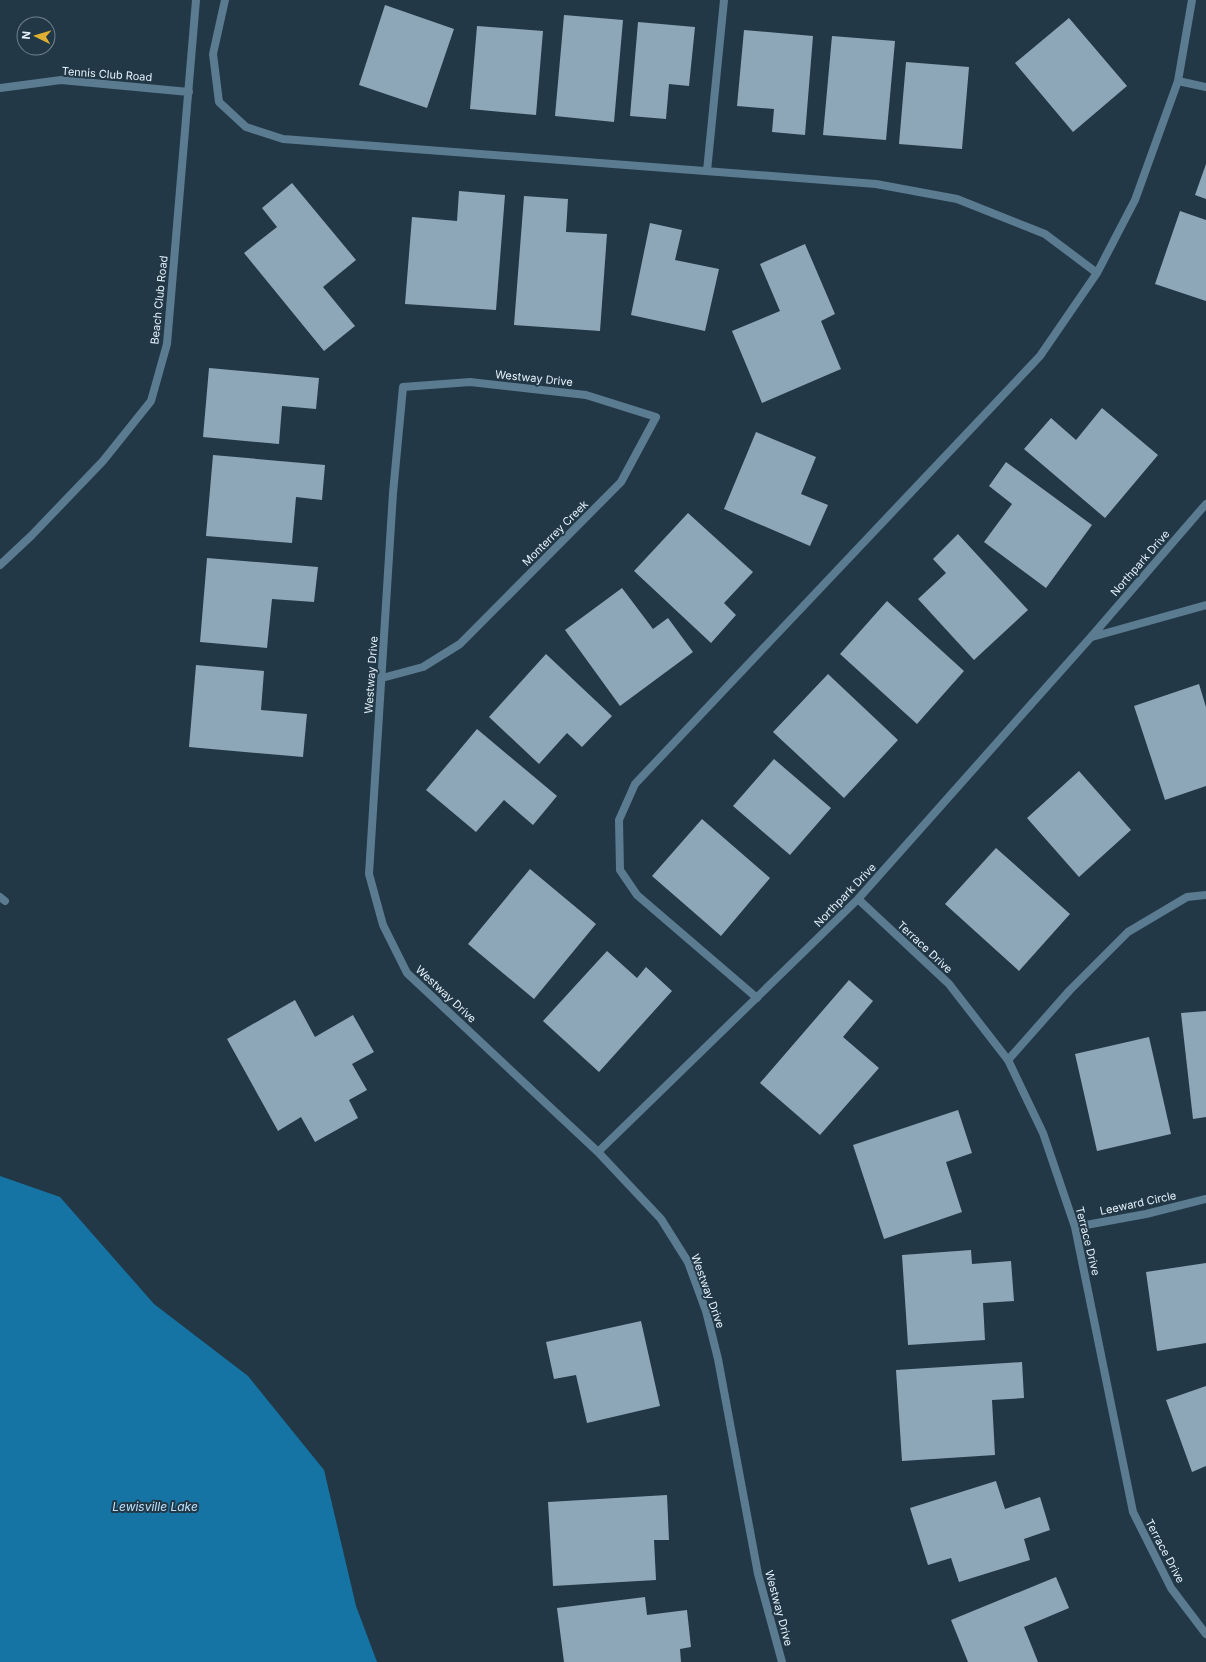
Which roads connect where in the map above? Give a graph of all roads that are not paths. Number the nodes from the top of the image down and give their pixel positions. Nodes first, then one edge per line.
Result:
1 (196, 0) edge
2 (225, 0) edge
3 (724, 0) edge
4 (1192, 0) edge
5 (1178, 81) junction
6 (1206, 87) edge
7 (0, 88) edge
8 (189, 92) junction
9 (707, 170) junction
10 (1097, 273) junction
11 (586, 395) joint
12 (1206, 504) edge
13 (0, 565) edge
14 (1206, 605) edge
15 (1091, 637) junction
16 (382, 678) junction
17 (1206, 895) edge
18 (858, 900) junction
19 (757, 998) junction
20 (1008, 1060) junction
21 (598, 1152) junction
22 (1206, 1199) edge
23 (1075, 1227) junction
24 (1206, 1634) edge
25 (782, 1662) edge

1 - 8 street, Beach Club Road
2 - 9 street
3 - 9 street
4 - 5 street
5 - 6 street
5 - 10 street
7 - 8 street, Tennis Club Road
8 - 13 street, Beach Club Road
9 - 10 street
10 - 19 street
11 - 16 street, Monterrey Creek
11 - 16 street, Westway Drive
12 - 15 street, Northpark Drive
14 - 15 street
15 - 18 street, Northpark Drive
16 - 21 street, Westway Drive
17 - 20 street
18 - 19 street, Northpark Drive
18 - 20 street, Terrace Drive
19 - 21 street, Northpark Drive
20 - 23 street, Terrace Drive
21 - 25 street, Westway Drive
22 - 23 street, Leeward Circle
23 - 24 street, Terrace Drive

